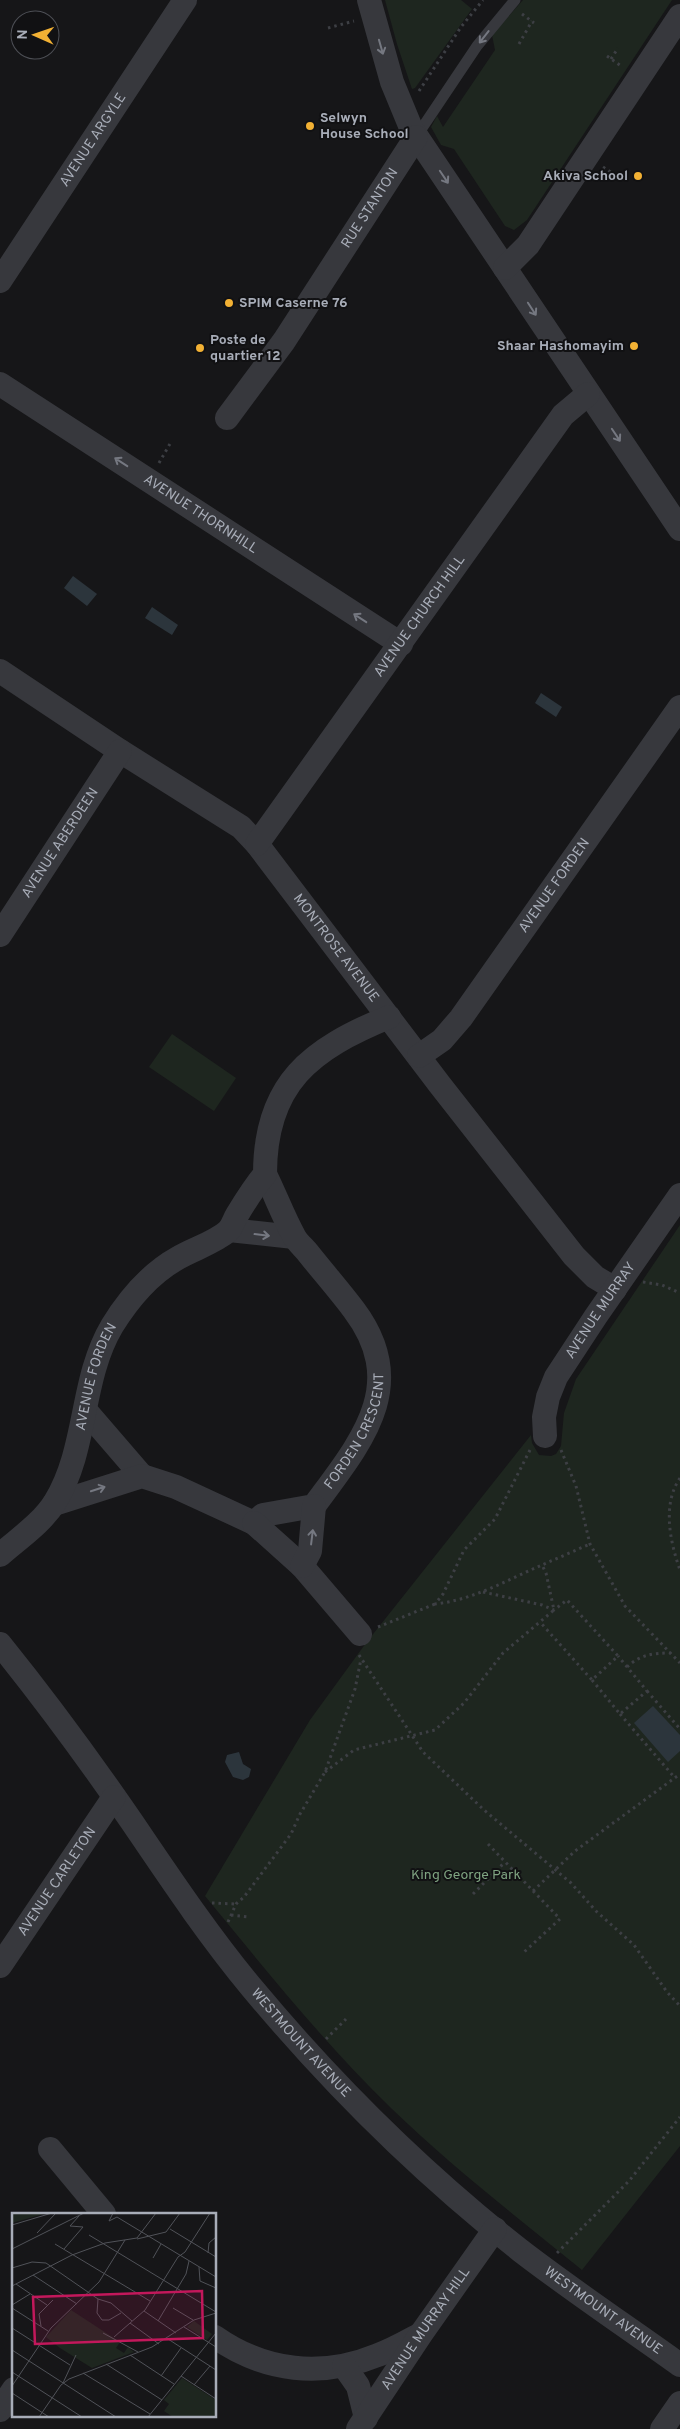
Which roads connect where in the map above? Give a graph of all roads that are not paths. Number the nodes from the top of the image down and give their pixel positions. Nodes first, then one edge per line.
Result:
1 (185, 0) edge
2 (515, 5) edge
3 (365, 10) edge
4 (680, 16) edge
5 (416, 137) junction
6 (505, 268) junction
7 (0, 281) edge
8 (0, 384) edge
9 (588, 394) junction
10 (227, 418) dead end
11 (677, 517) edge
12 (400, 644) junction
13 (0, 671) edge
14 (680, 707) edge
15 (120, 751) junction
16 (257, 844) junction
17 (0, 935) edge
18 (388, 1017) junction
19 (419, 1056) junction
20 (265, 1174) junction
21 (680, 1195) edge
22 (229, 1230) junction
23 (294, 1237) junction
24 (615, 1289) junction
25 (86, 1411) junction
26 (546, 1442) road end
27 (142, 1476) junction
28 (54, 1504) junction
29 (314, 1506) junction
30 (254, 1523) junction
31 (0, 1554) edge
32 (302, 1566) junction
33 (363, 1637) road end
34 (0, 1644) edge
35 (114, 1797) junction
36 (0, 1966) edge
37 (50, 2149) dead end
38 (103, 2213) edge
39 (495, 2229) junction
40 (421, 2334) junction
41 (216, 2338) edge
42 (680, 2365) edge
43 (344, 2366) junction
44 (12, 2392) edge
45 (680, 2403) edge
46 (0, 2410) edge
47 (362, 2423) edge
48 (662, 2429) edge

1 - 7 street, AVENUE ARGYLE
2 -> 5 lane, RUE STANTON
3 -> 5 street
4 - 6 street
5 -> 6 street
5 - 10 street, RUE STANTON
6 -> 9 street
12 -> 8 street, AVENUE THORNHILL
9 -> 11 street
9 - 12 street, AVENUE CHURCH HILL
12 - 16 street, AVENUE CHURCH HILL
13 - 15 street, MONTROSE AVENUE
14 - 19 street, AVENUE FORDEN
15 - 16 street, MONTROSE AVENUE
15 - 17 street, AVENUE ABERDEEN
16 - 18 street, MONTROSE AVENUE
18 - 19 street, MONTROSE AVENUE
18 - 20 street
19 - 24 street, MONTROSE AVENUE
20 - 22 street
20 - 23 street, FORDEN CRESCENT
21 - 24 street, AVENUE MURRAY
22 -> 23 street
22 - 25 street, AVENUE FORDEN
23 - 29 street, FORDEN CRESCENT
24 - 26 street, AVENUE MURRAY
25 - 27 street
25 - 28 street, AVENUE FORDEN
28 -> 27 street
27 - 30 street
28 - 31 street, AVENUE FORDEN
29 - 30 street, FORDEN CRESCENT
32 -> 29 street, FORDEN CRESCENT
30 - 32 street
32 - 33 street
34 - 35 street, WESTMOUNT AVENUE
35 - 36 street, AVENUE CARLETON
35 - 39 street, WESTMOUNT AVENUE
37 - 38 street
39 - 40 street, AVENUE MURRAY HILL
39 - 42 street, WESTMOUNT AVENUE
40 - 43 street
40 - 47 street, AVENUE MURRAY HILL
41 - 43 street
43 - 47 street
44 - 46 street
45 - 48 street

